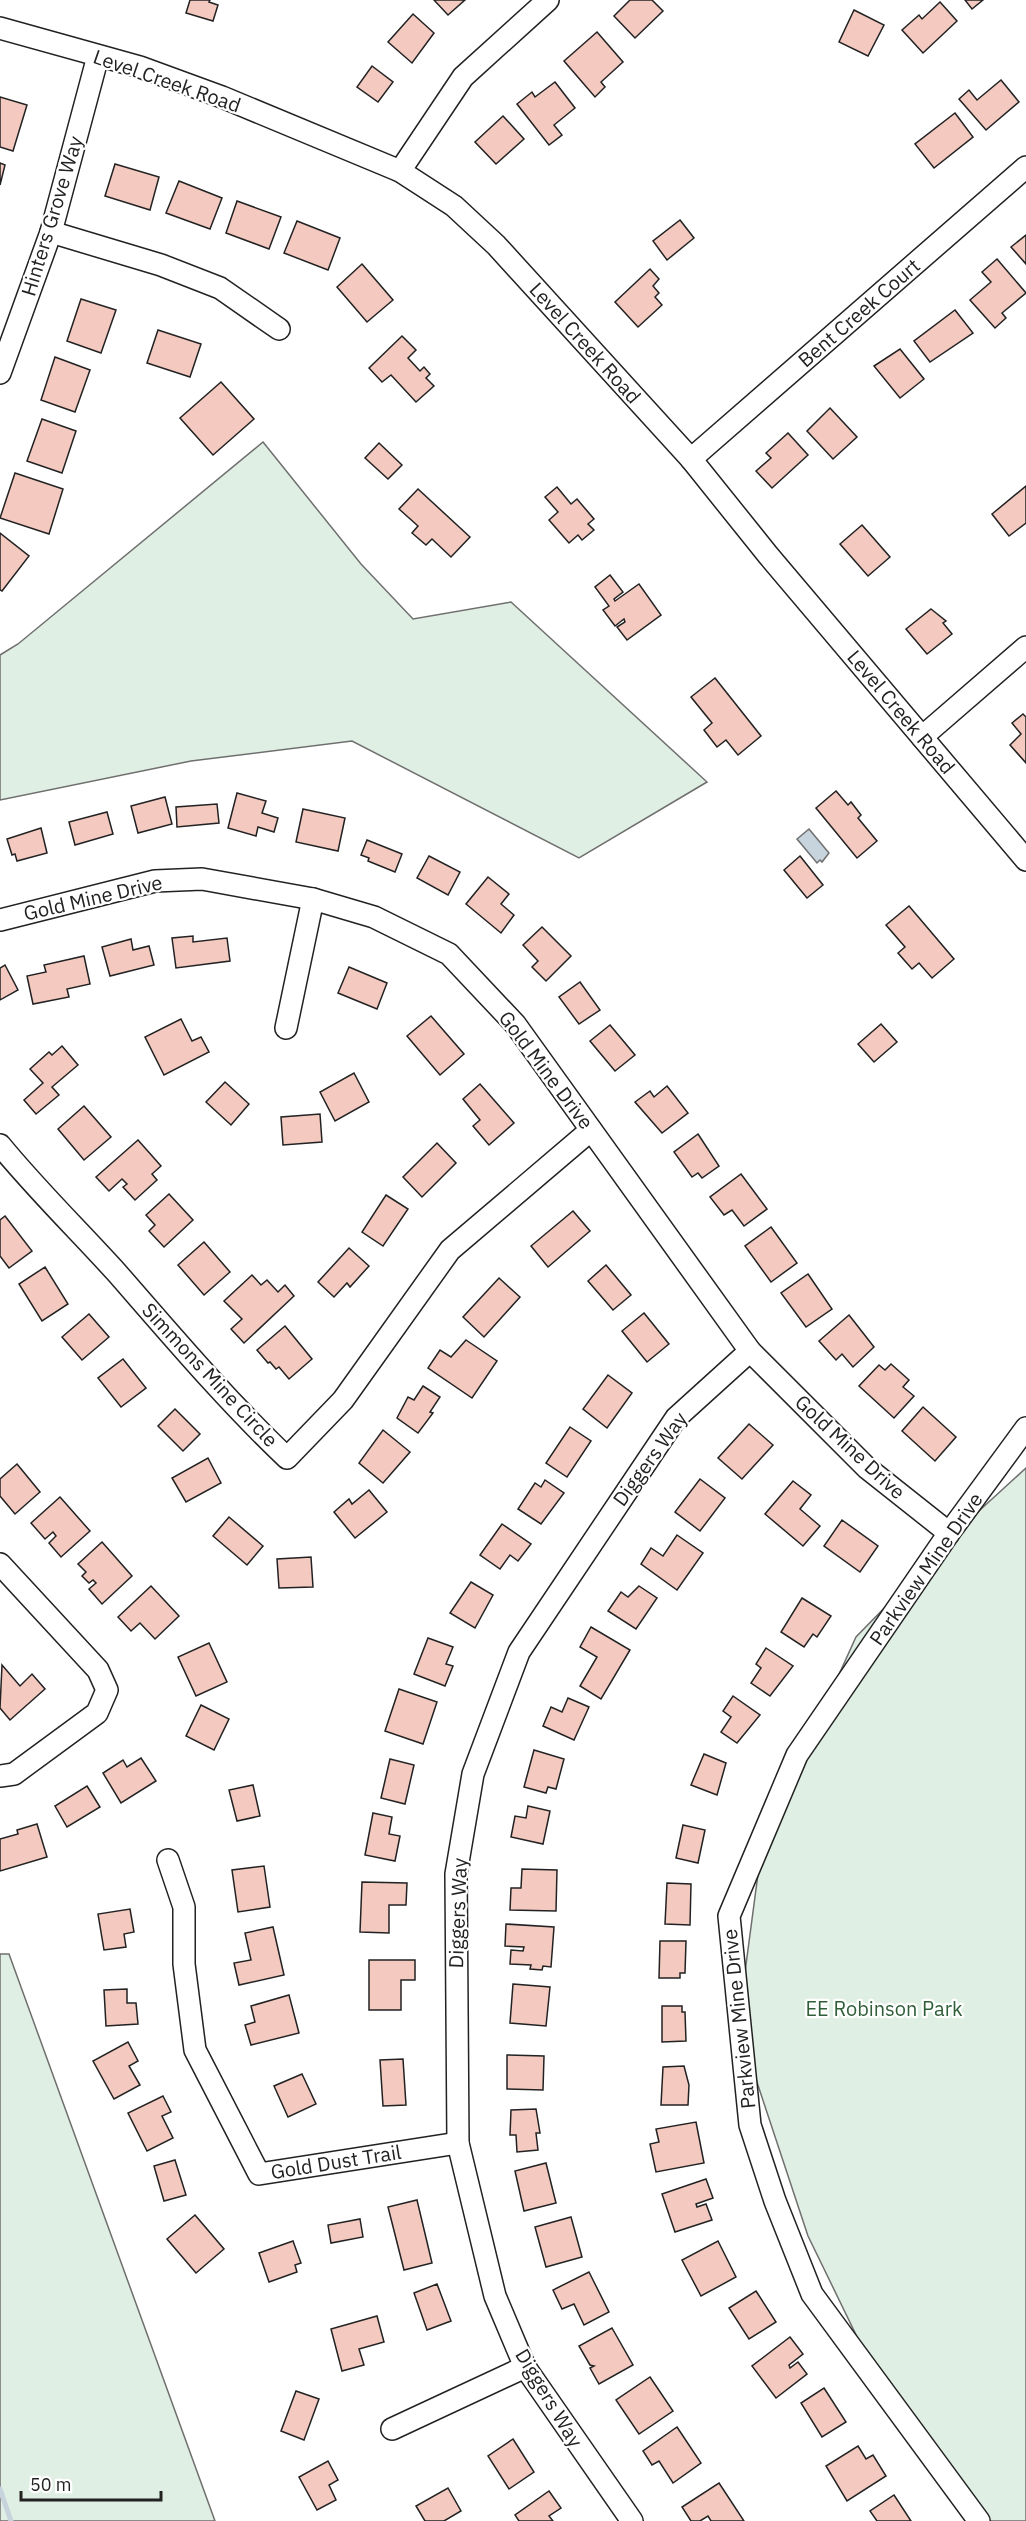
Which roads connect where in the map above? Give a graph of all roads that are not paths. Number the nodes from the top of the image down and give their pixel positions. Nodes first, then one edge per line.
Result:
1 (548, 0) edge
2 (0, 28) edge
3 (98, 56) junction
4 (1026, 167) edge
5 (400, 171) junction
6 (51, 232) junction
7 (279, 329) dead end
8 (0, 373) edge
9 (691, 459) junction
10 (1026, 647) edge
11 (922, 737) junction
12 (1026, 860) edge
13 (313, 899) junction
14 (0, 920) edge
15 (286, 1028) dead end
16 (591, 1131) junction
17 (0, 1145) edge
18 (750, 1351) junction
19 (1026, 1428) edge
20 (949, 1533) junction
21 (0, 1564) edge
22 (0, 1776) edge
23 (168, 1860) dead end
24 (458, 2143) junction
25 (525, 2367) junction
26 (392, 2429) dead end
27 (632, 2521) edge
28 (979, 2521) edge

1 - 5 street
2 - 3 street, Level Creek Road
3 - 5 street, Level Creek Road
3 - 6 street, Hinters Grove Way
4 - 9 street, Bent Creek Court
5 - 9 street, Level Creek Road
6 - 7 street
6 - 8 street, Hinters Grove Way
9 - 11 street, Level Creek Road
10 - 11 street
11 - 12 street, Level Creek Road
13 - 14 street, Gold Mine Drive
13 - 15 street
13 - 16 street, Gold Mine Drive
16 - 17 street, Simmons Mine Circle
16 - 18 street, Gold Mine Drive
18 - 20 street, Gold Mine Drive
18 - 24 street, Diggers Way
19 - 20 street, Parkview Mine Drive
20 - 28 street, Parkview Mine Drive
21 - 22 street
23 - 24 street, Gold Dust Trail
24 - 25 street, Diggers Way
25 - 26 street
25 - 27 street, Diggers Way

